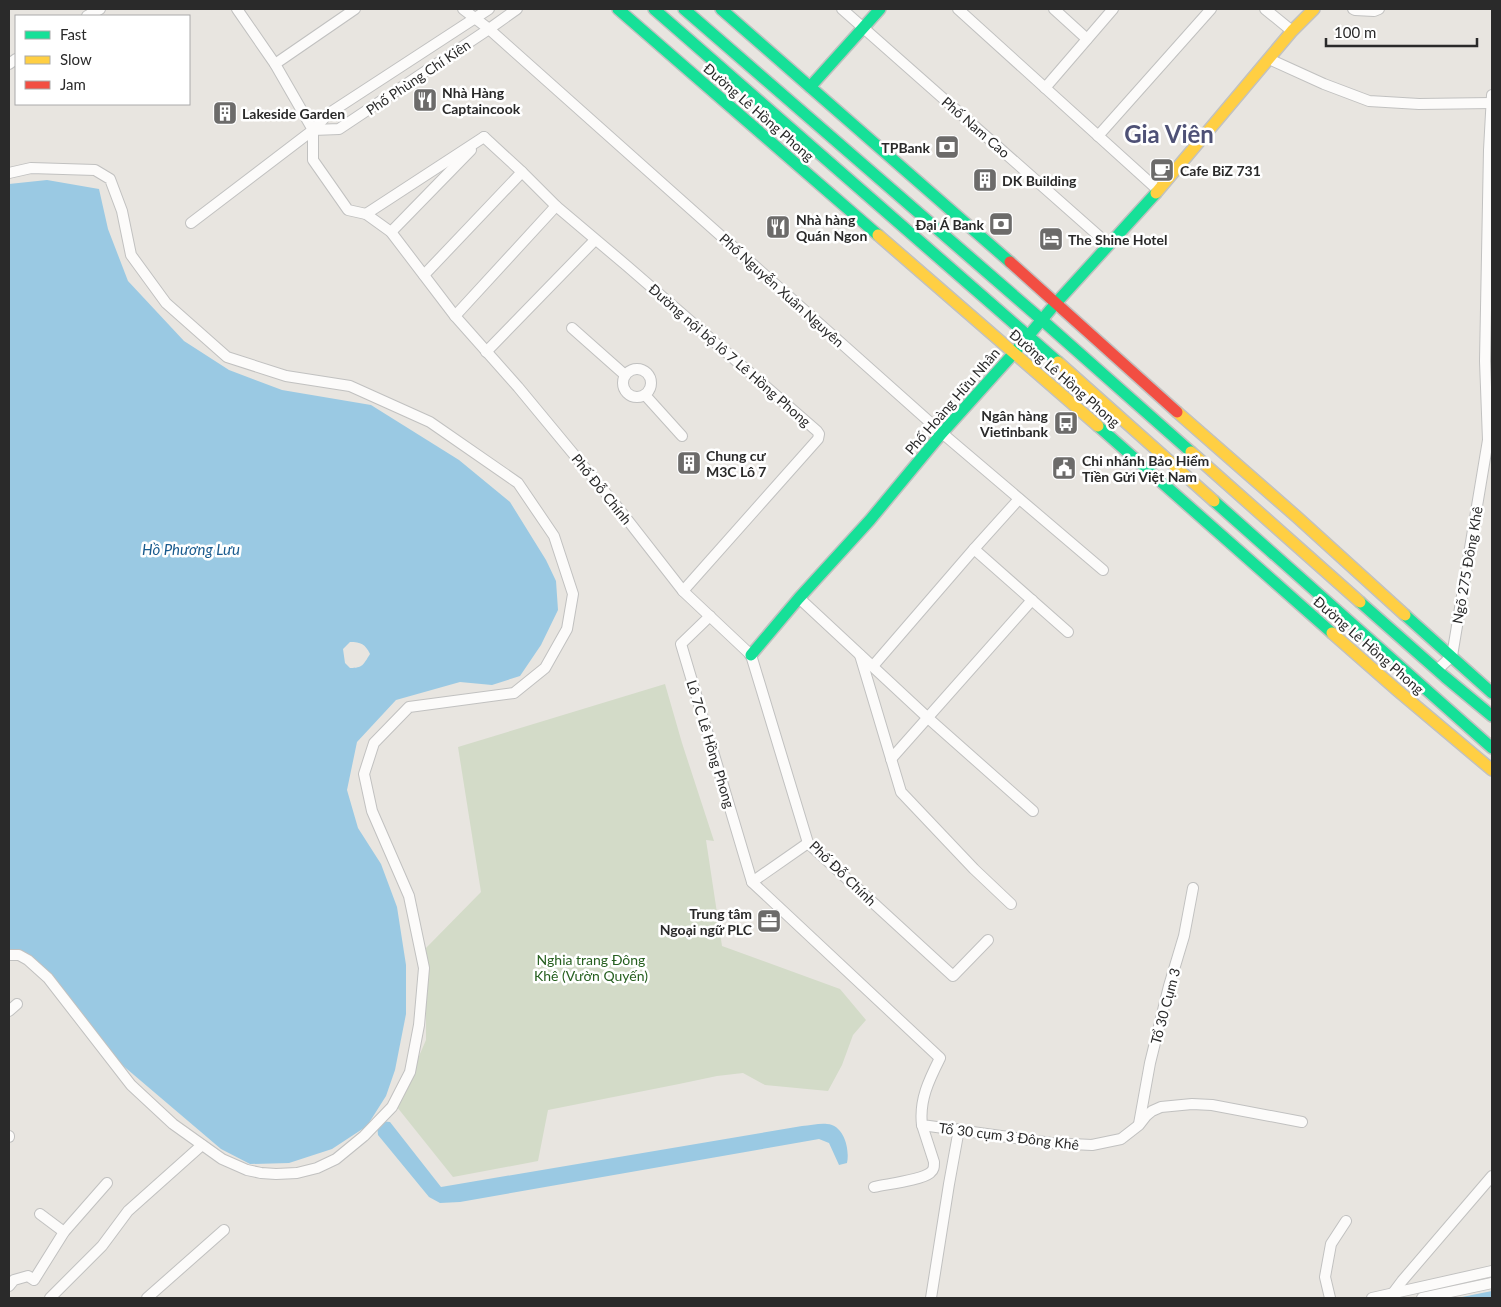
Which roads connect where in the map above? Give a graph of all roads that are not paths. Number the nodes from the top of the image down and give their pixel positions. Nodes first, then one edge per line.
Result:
1 (100, 9) edge
2 (237, 9) edge
3 (355, 9) edge
4 (463, 9) edge
5 (489, 9) edge
6 (517, 9) edge
7 (618, 9) edge
8 (654, 9) edge
9 (684, 9) edge
10 (721, 9) edge
11 (842, 9) edge
12 (880, 9) edge
13 (958, 9) edge
14 (1054, 9) edge
15 (1113, 9) edge
16 (1211, 9) edge
17 (1265, 9) edge
18 (1314, 9) edge
19 (1353, 9) edge
20 (1379, 9) edge
21 (89, 15) edge
22 (474, 19) junction
23 (863, 28) junction
24 (490, 29) junction
25 (1292, 31) junction
26 (1087, 39) junction
27 (1269, 59) junction
28 (275, 64) junction
29 (810, 87) junction
30 (1045, 88) junction
31 (1492, 95) edge
32 (1492, 103) edge
33 (314, 130) junction
34 (1098, 136) junction
35 (484, 137) junction
36 (522, 172) junction
37 (9, 173) edge
38 (1158, 190) junction
39 (556, 206) junction
40 (366, 214) junction
41 (191, 223) dead end
42 (391, 232) junction
43 (595, 240) junction
44 (1109, 246) junction
45 (424, 276) junction
46 (1056, 303) junction
47 (455, 316) junction
48 (1042, 320) junction
49 (572, 328) dead end
50 (1028, 336) junction
51 (486, 352) junction
52 (1014, 353) junction
53 (625, 375) junction
54 (645, 395) junction
55 (942, 433) junction
56 (682, 436) dead end
57 (1019, 499) junction
58 (974, 548) junction
59 (1103, 570) dead end
60 (683, 591) junction
61 (799, 598) junction
62 (1032, 600) junction
63 (710, 616) junction
64 (1068, 632) dead end
65 (860, 654) junction
66 (751, 655) junction
67 (1452, 656) junction
68 (873, 666) junction
69 (1437, 670) junction
70 (1492, 693) edge
71 (1492, 716) edge
72 (928, 718) junction
73 (1492, 748) edge
74 (891, 759) junction
75 (1492, 770) edge
76 (1033, 811) dead end
77 (808, 843) junction
78 (752, 882) junction
79 (1193, 888) dead end
80 (1011, 904) dead end
81 (988, 940) dead end
82 (9, 954) edge
83 (1302, 1122) dead end
84 (922, 1125) junction
85 (1139, 1125) junction
86 (959, 1129) junction
87 (202, 1145) junction
88 (934, 1162) junction
89 (1492, 1176) edge
90 (107, 1183) dead end
91 (949, 1184) junction
92 (874, 1187) dead end
93 (40, 1214) dead end
94 (1346, 1221) dead end
95 (224, 1230) dead end
96 (64, 1232) junction
97 (1492, 1271) edge
98 (1492, 1283) edge
99 (9, 1286) edge
100 (1393, 1294) junction
101 (50, 1298) edge
102 (147, 1298) edge
103 (931, 1298) edge
104 (1330, 1298) edge
105 (1372, 1298) edge
106 (1422, 1298) edge

1 - 21 street
2 - 28 street
3 - 28 street
4 - 22 street, Phố Nguyễn Xuân Nguyên
5 - 22 street, Phố Phùng Chí Kiên
6 - 24 street, Phố Phùng Chí Kiên
7 - 52 main road, Đường Lê Hồng Phong
8 - 50 main road, Đường Lê Hồng Phong
9 - 48 main road, Đường Lê Hồng Phong
10 - 29 main road
11 - 23 street, Phố Nam Cao
12 - 23 main road
13 - 30 street
14 - 26 street
15 - 26 street
16 - 34 street
17 - 25 street
18 - 25 main road, Phố Hoàng Hữu Nhân
19 - 20 street
22 - 24 street, Phố Nguyễn Xuân Nguyên
22 - 33 street, Phố Phùng Chí Kiên
23 - 29 main road
23 - 44 street, Phố Nam Cao
24 - 33 street, Phố Phùng Chí Kiên
24 - 55 street, Phố Nguyễn Xuân Nguyên
25 - 27 main road, Phố Hoàng Hữu Nhân
26 - 30 street
27 - 32 street
27 - 38 main road, Phố Hoàng Hữu Nhân
28 - 33 street
29 - 46 main road
30 - 34 street
31 - 32 street, Ngõ 275 Đông Khê
32 - 67 street, Ngõ 275 Đông Khê
33 - 40 street, Phố Đỗ Chính
33 - 41 street, Phố Phùng Chí Kiên
34 - 38 street
35 - 36 street, Đường nội bộ lô 7 Lê Hồng Phong
35 - 40 street
35 - 42 street
36 - 39 street, Đường nội bộ lô 7 Lê Hồng Phong
36 - 45 street
37 - 87 street
38 - 44 main road, Phố Hoàng Hữu Nhân
39 - 43 street, Đường nội bộ lô 7 Lê Hồng Phong
39 - 47 street
40 - 42 street, Phố Đỗ Chính
42 - 45 street, Phố Đỗ Chính
43 - 51 street
43 - 60 street, Đường nội bộ lô 7 Lê Hồng Phong
44 - 46 main road, Phố Hoàng Hữu Nhân
45 - 47 street, Phố Đỗ Chính
46 - 48 main road, Phố Hoàng Hữu Nhân
46 - 67 main road
47 - 51 street, Phố Đỗ Chính
48 - 50 main road, Phố Hoàng Hữu Nhân
48 - 69 main road, Đường Lê Hồng Phong
49 - 53 street
50 - 52 main road, Phố Hoàng Hữu Nhân
50 - 73 main road, Đường Lê Hồng Phong
51 - 60 street, Phố Đỗ Chính
52 - 55 main road, Phố Hoàng Hữu Nhân
52 - 75 main road, Đường Lê Hồng Phong
53 - 54 street
53 - 54 street
54 - 56 street
55 - 57 street, Phố Nguyễn Xuân Nguyên
55 - 61 main road, Phố Hoàng Hữu Nhân
57 - 58 street
57 - 59 street, Phố Nguyễn Xuân Nguyên
58 - 62 street
58 - 68 street
60 - 63 street, Phố Đỗ Chính
61 - 65 street
61 - 66 main road, Phố Hoàng Hữu Nhân
62 - 64 street
62 - 72 street
63 - 66 street, Phố Đỗ Chính
63 - 78 street, Lô 7C Lê Hồng Phong
65 - 68 street
65 - 74 street
66 - 77 street, Phố Đỗ Chính
67 - 69 street
67 - 70 main road
68 - 72 street
69 - 71 main road, Đường Lê Hồng Phong
72 - 74 street
72 - 76 street
74 - 80 street
77 - 78 street
77 - 81 street, Phố Đỗ Chính
78 - 84 street, Tổ 30 cụm 3 Đông Khê
79 - 85 street, Tổ 30 Cụm 3
82 - 87 street
83 - 85 street, Tổ 30 cụm 3 Đông Khê
84 - 86 street, Tổ 30 cụm 3 Đông Khê
84 - 88 street
85 - 86 street, Tổ 30 cụm 3 Đông Khê
86 - 91 street
87 - 101 street
88 - 91 street
88 - 92 street
89 - 100 street
90 - 96 street
91 - 103 street
93 - 96 street
94 - 104 street
95 - 102 street
96 - 99 street
97 - 100 street
98 - 106 street
100 - 105 street

